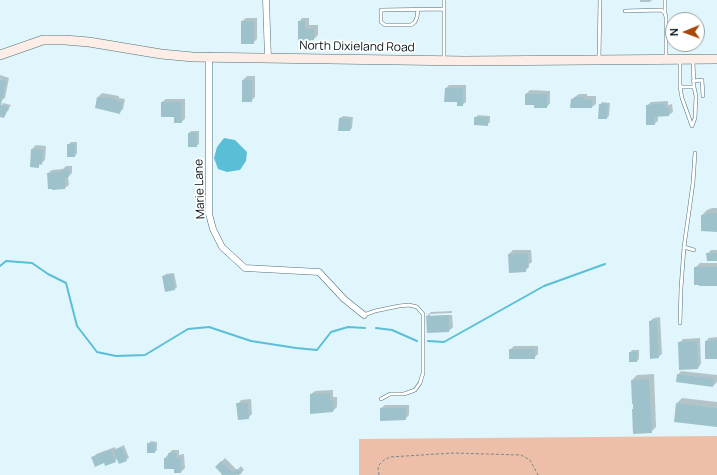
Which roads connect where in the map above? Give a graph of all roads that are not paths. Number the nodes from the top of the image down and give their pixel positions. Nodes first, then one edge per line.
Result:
1 (266, 0) edge
2 (444, 0) edge
3 (600, 0) edge
4 (665, 0) edge
5 (418, 9) junction
6 (443, 9) junction
7 (625, 11) dead end
8 (665, 12) joint
9 (666, 52) edge
10 (0, 55) edge
11 (209, 56) junction
12 (268, 58) junction
13 (599, 59) junction
14 (666, 59) junction
15 (680, 59) junction
16 (692, 59) junction
17 (717, 59) edge
18 (444, 61) junction
19 (693, 81) junction
20 (680, 87) junction
21 (694, 87) junction
22 (703, 96) dead end
23 (695, 153) dead end
24 (684, 247) junction
25 (694, 250) dead end
26 (364, 315) joint
27 (680, 324) dead end
28 (381, 399) dead end

1 - 12 street
2 - 6 lane
3 - 13 lane
4 - 8 lane
5 - 5 lane
5 - 6 lane
6 - 18 lane
7 - 8 lane
9 - 14 lane
10 - 11 street, North Dixieland Road
11 - 12 street, North Dixieland Road
11 - 26 street, Marie Lane
12 - 18 street, North Dixieland Road
13 - 14 street, North Dixieland Road
13 - 18 street, North Dixieland Road
14 - 15 street, North Dixieland Road
15 - 16 street, North Dixieland Road
15 - 20 lane
16 - 17 street, North Dixieland Road
16 - 19 lane
19 - 21 lane
19 - 22 lane
20 - 21 lane
20 - 21 lane
23 - 24 lane
24 - 25 lane
24 - 27 lane
26 - 28 lane

